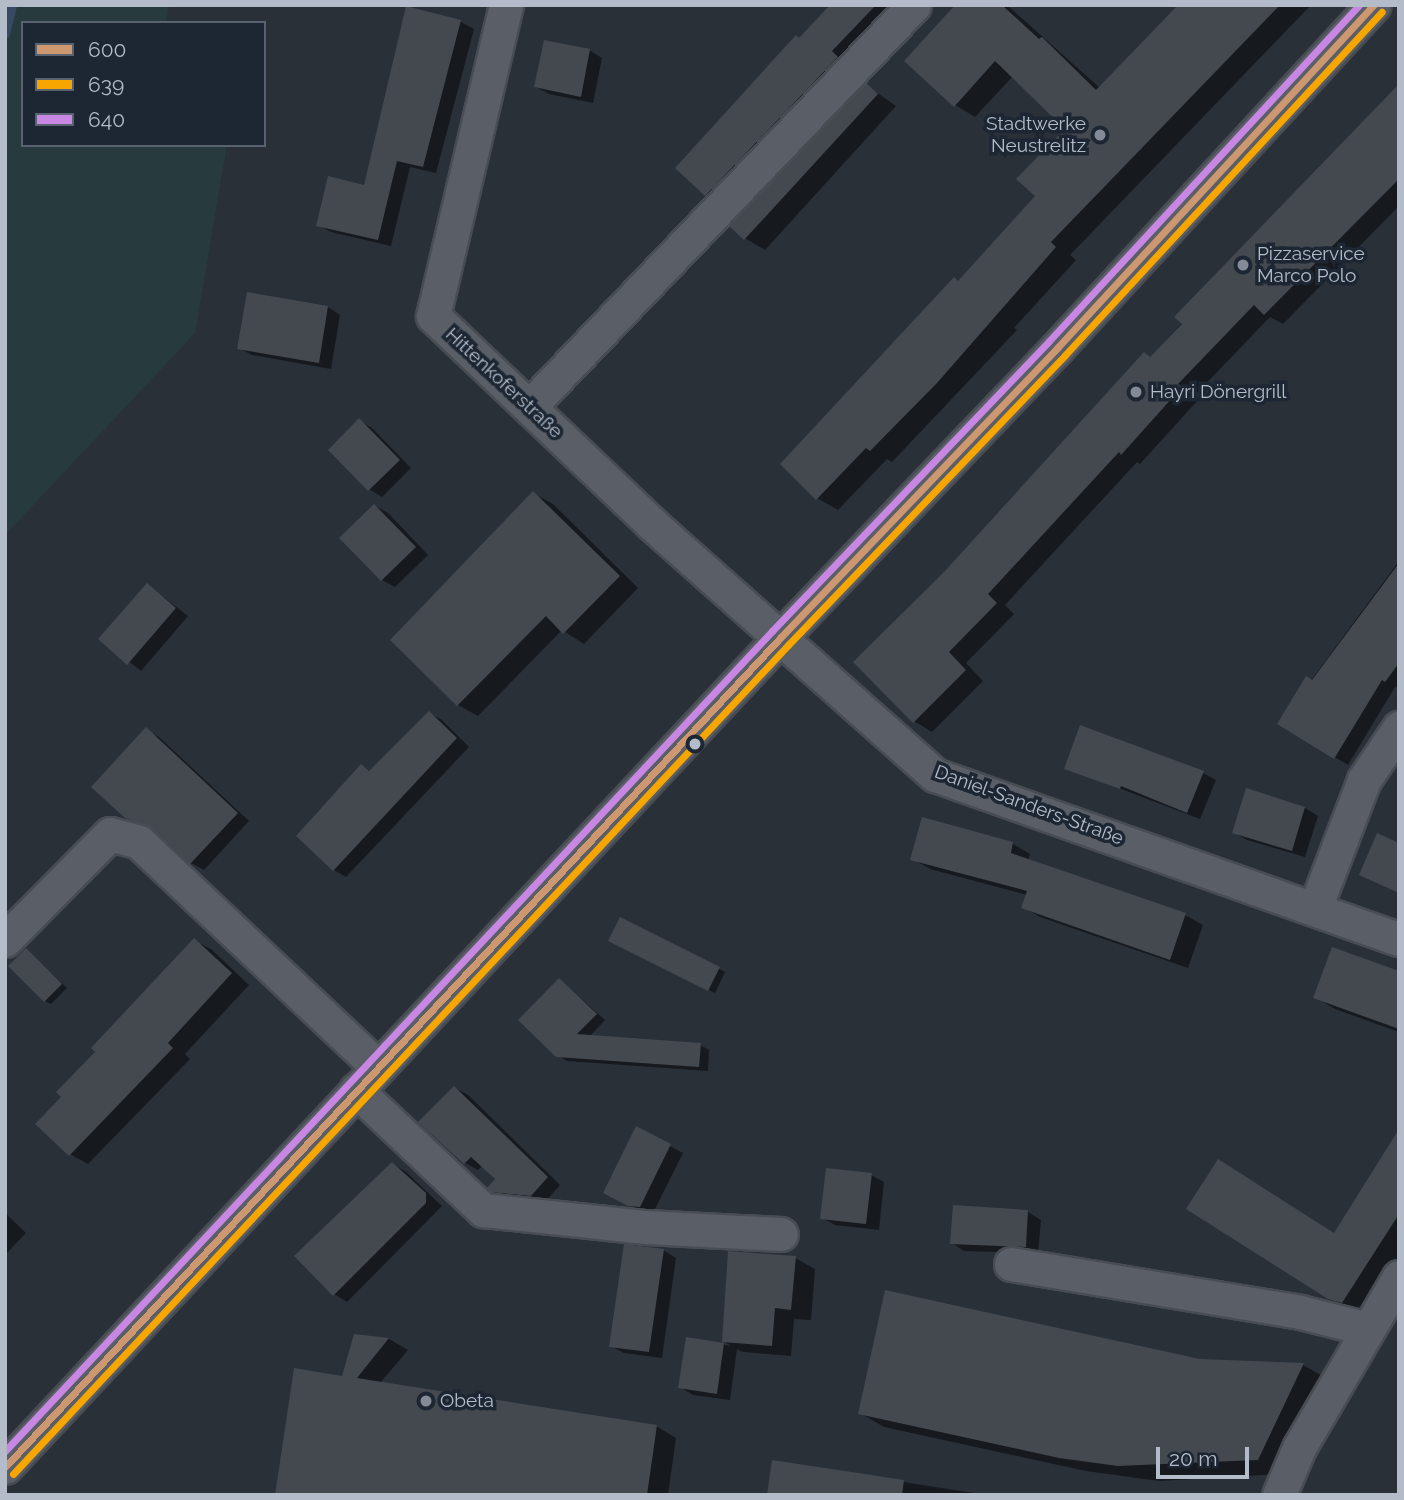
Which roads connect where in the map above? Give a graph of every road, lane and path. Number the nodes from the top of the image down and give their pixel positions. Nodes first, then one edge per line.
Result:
1 (506, 5) edge
2 (914, 5) edge
3 (1374, 5) edge
4 (530, 406) junction
5 (780, 638) junction
6 (1399, 728) edge
7 (1315, 908) junction
8 (1399, 939) edge
9 (5, 940) edge
10 (367, 1079) junction
11 (781, 1234) dead end
12 (1011, 1264) dead end
13 (1399, 1277) edge
14 (1368, 1329) junction
15 (5, 1467) edge
16 (1281, 1490) edge

1 - 4 street, Hittenkoferstraße
2 - 4 street
3 - 5 street
4 - 5 street, Hittenkoferstraße
5 - 7 street, Daniel-Sanders-Straße
5 - 10 street
6 - 7 street
7 - 8 street, Daniel-Sanders-Straße
9 - 10 street
10 - 11 street
10 - 15 street
12 - 14 street
13 - 14 street
14 - 16 street

